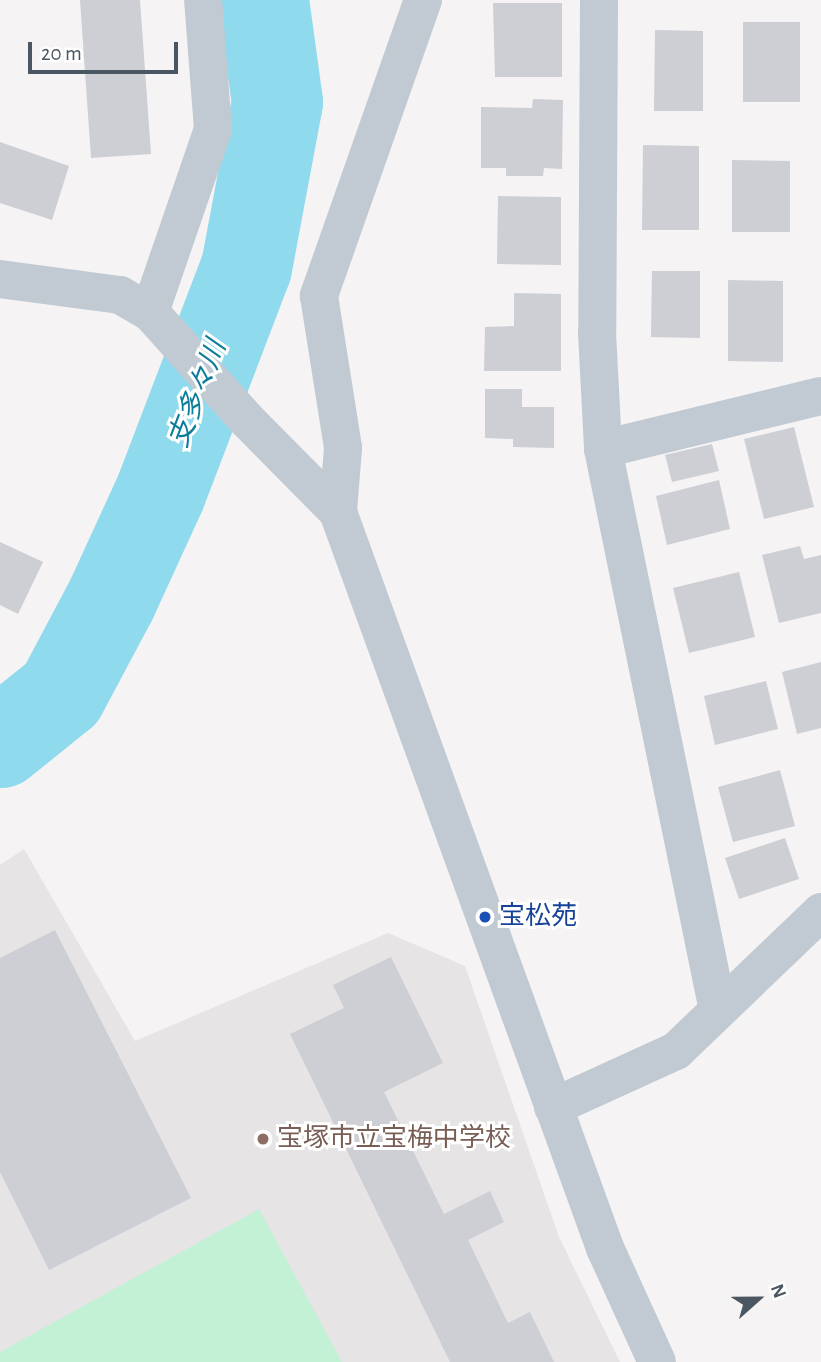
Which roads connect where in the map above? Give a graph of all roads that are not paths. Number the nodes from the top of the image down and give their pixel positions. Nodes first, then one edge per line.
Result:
1 (203, 0) edge
2 (423, 0) edge
3 (599, 0) edge
4 (0, 279) edge
5 (162, 326) junction
6 (821, 396) edge
7 (603, 449) junction
8 (338, 512) junction
9 (821, 912) edge
10 (718, 1010) junction
11 (553, 1107) junction
12 (657, 1362) edge

1 - 5 street
2 - 8 street
3 - 7 street
4 - 5 street
5 - 8 street
6 - 7 street
7 - 10 street
8 - 11 street
9 - 10 street
10 - 11 street
11 - 12 street

